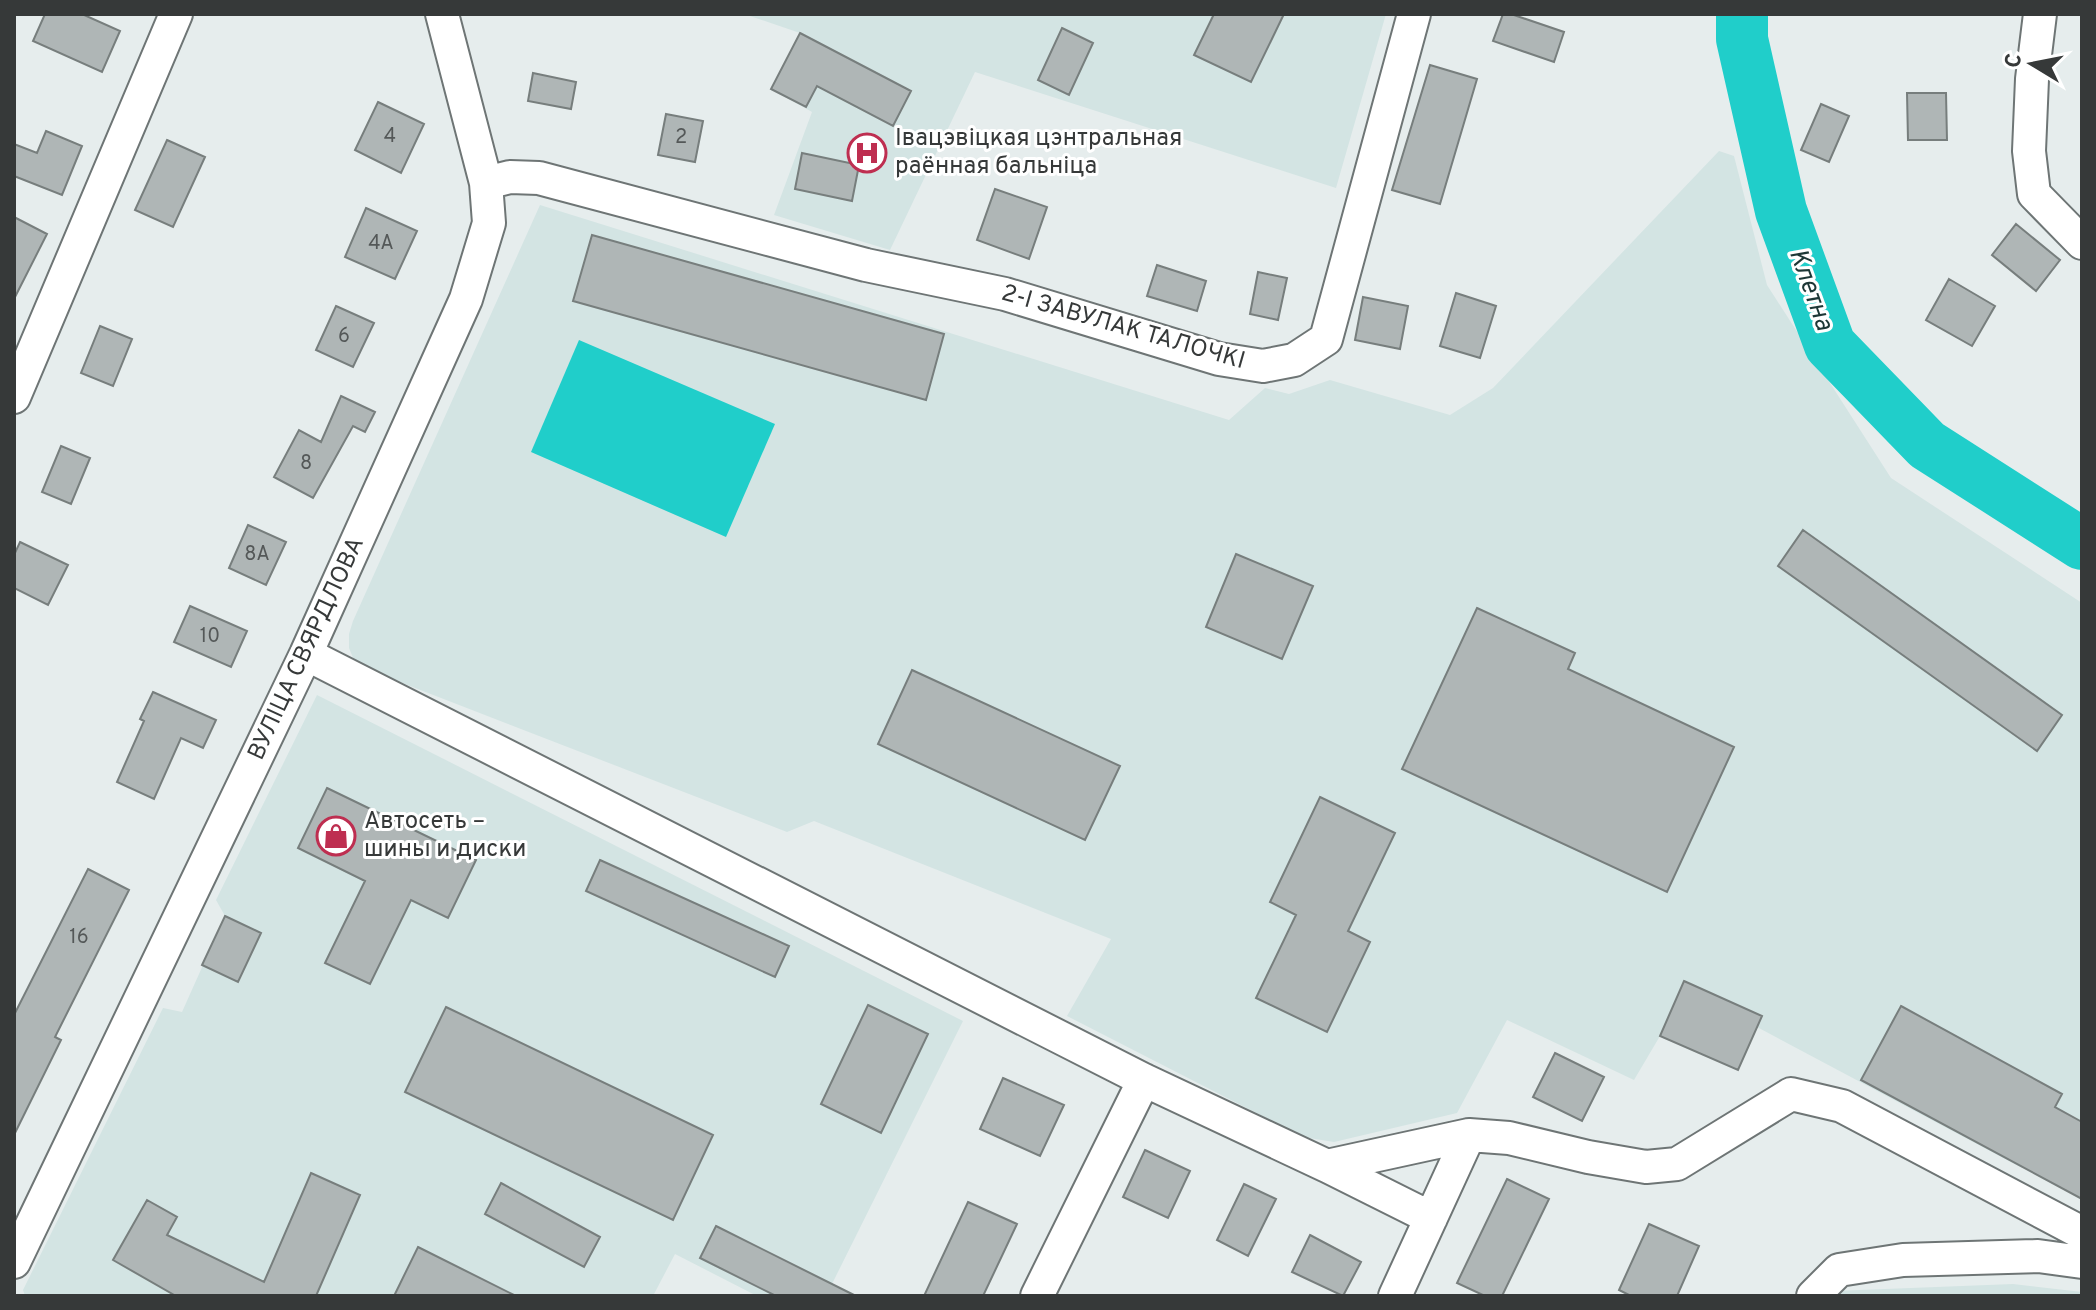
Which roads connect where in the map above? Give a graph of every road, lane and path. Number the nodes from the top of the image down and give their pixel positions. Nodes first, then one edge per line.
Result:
1 (176, 14) edge
2 (442, 14) edge
3 (1414, 14) edge
4 (2040, 14) edge
5 (486, 183) junction
6 (2082, 243) edge
7 (14, 397) edge
8 (306, 654) junction
9 (1144, 1080) junction
10 (1469, 1135) junction
11 (1327, 1166) junction
12 (1431, 1218) junction
13 (2082, 1233) edge
14 (14, 1262) edge
15 (2082, 1262) edge
16 (1037, 1296) edge
17 (1395, 1296) edge
18 (1813, 1296) edge

1 - 7 street
2 - 5 street, ВУЛІЦА СВЯРДЛОВА
3 - 5 street, 2-І ЗАВУЛАК ТАЛОЧКІ
4 - 6 street
5 - 8 street, ВУЛІЦА СВЯРДЛОВА
8 - 9 street
8 - 14 street, ВУЛІЦА СВЯРДЛОВА
9 - 11 street
9 - 16 street
10 - 11 street
10 - 12 street
10 - 13 street
11 - 12 street
12 - 17 street
15 - 18 street

